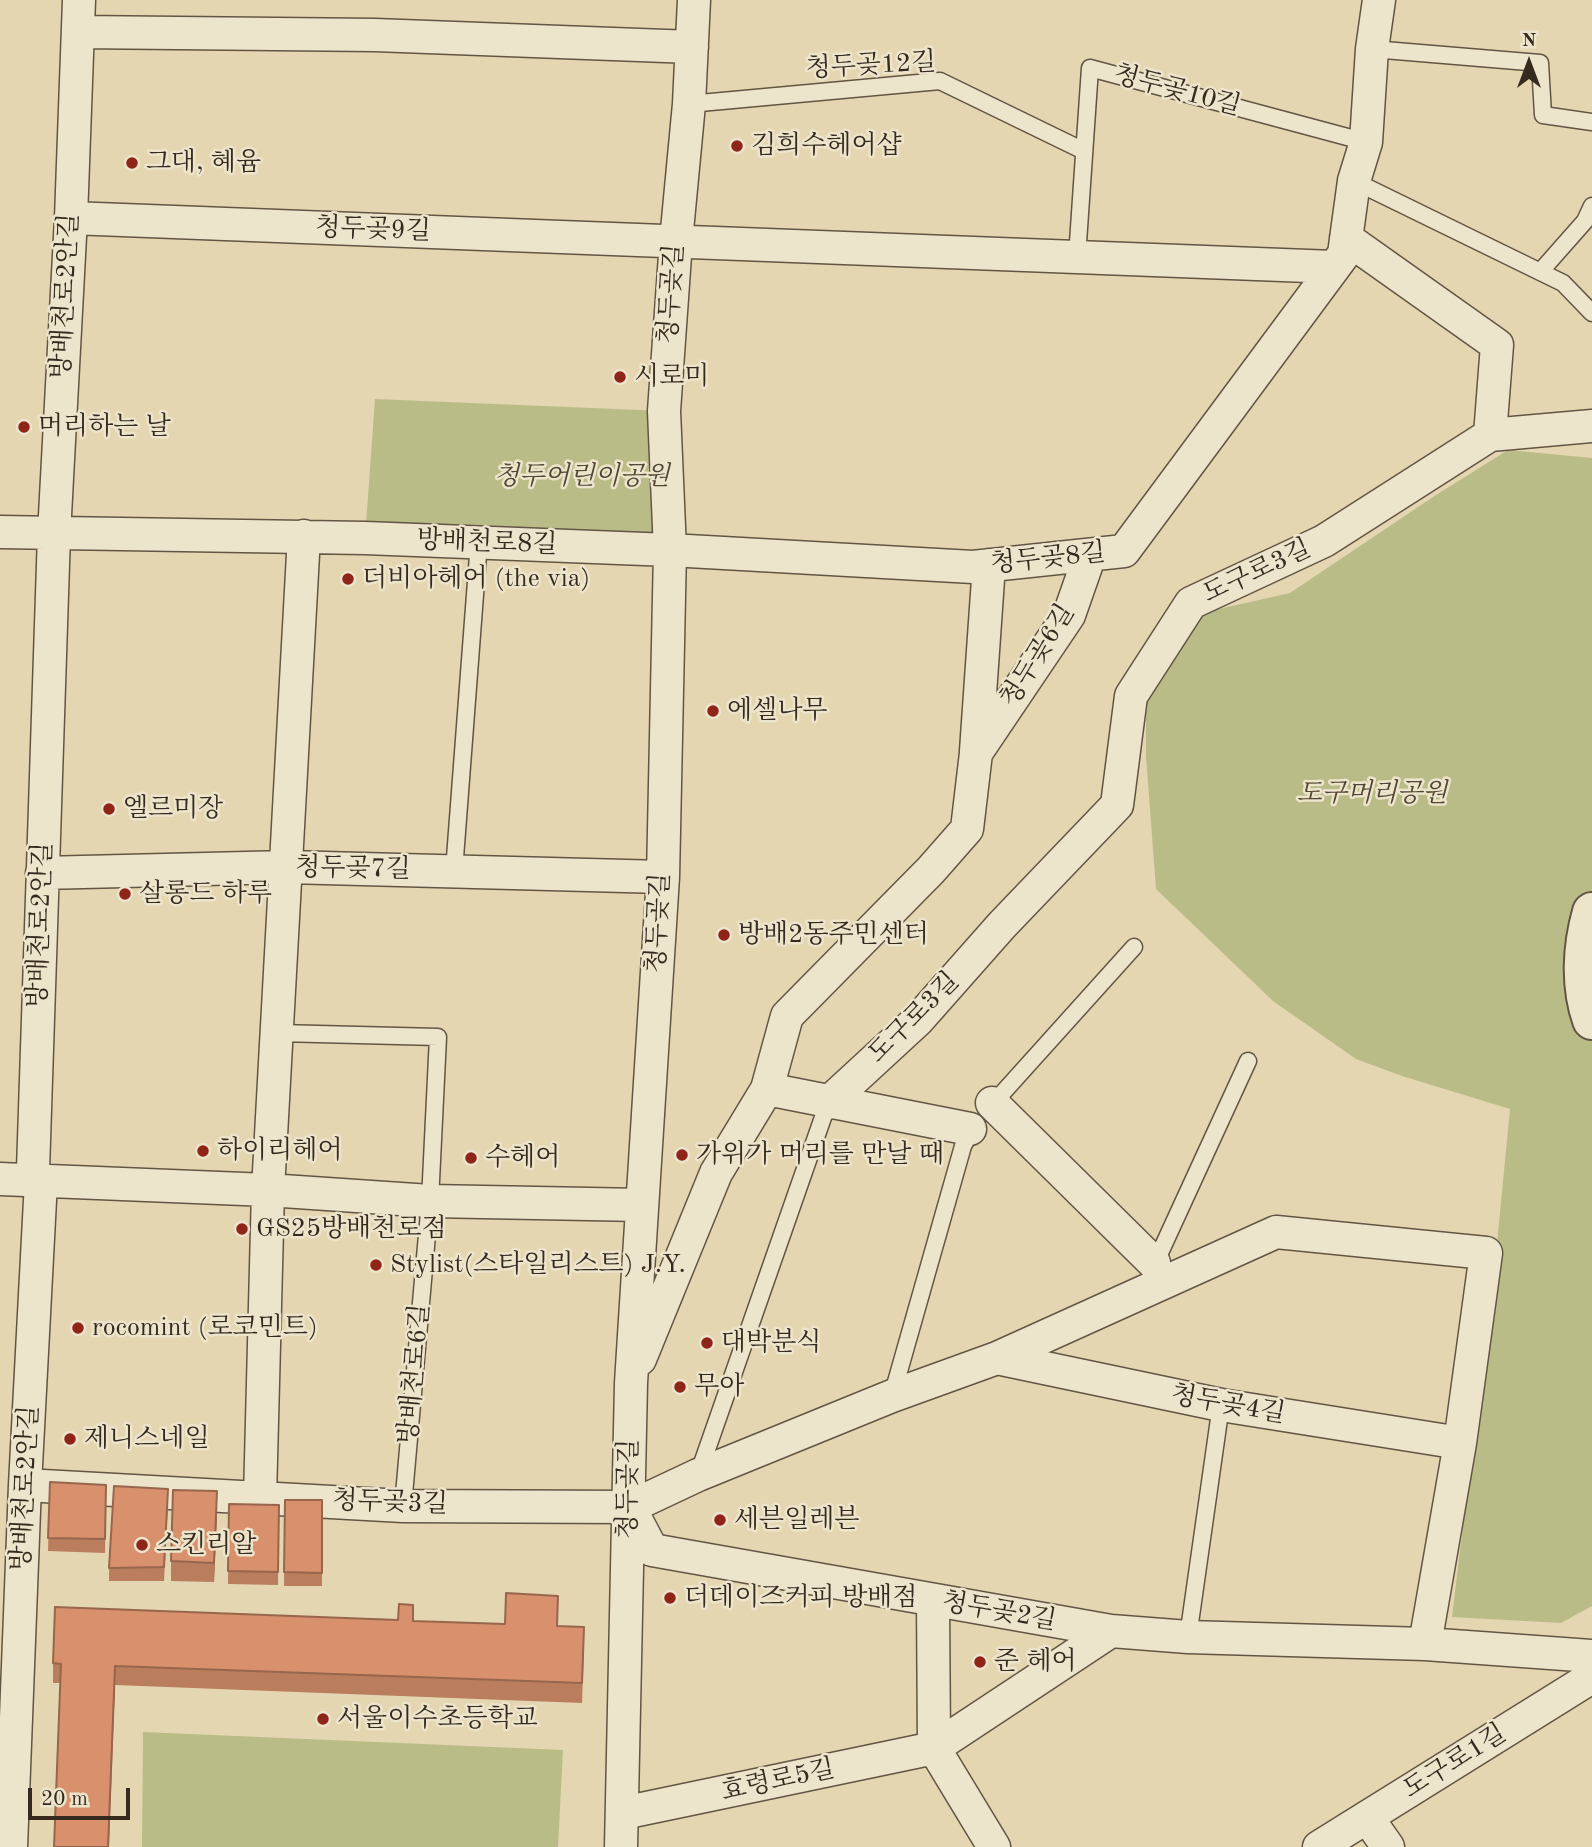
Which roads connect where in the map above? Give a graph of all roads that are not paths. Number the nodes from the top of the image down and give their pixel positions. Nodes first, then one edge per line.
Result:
1 (79, 0) edge
2 (695, 0) edge
3 (1379, 0) edge
4 (78, 32) junction
5 (692, 47) junction
6 (1372, 49) junction
7 (689, 104) junction
8 (1592, 122) edge
9 (1366, 142) junction
10 (1084, 151) junction
11 (1354, 181) junction
12 (1592, 206) edge
13 (71, 218) junction
14 (676, 241) junction
15 (1340, 252) junction
16 (1077, 257) junction
17 (1540, 272) junction
18 (1592, 313) edge
19 (1592, 426) edge
20 (1490, 435) junction
21 (0, 532) edge
22 (54, 534) junction
23 (304, 536) junction
24 (480, 542) junction
25 (670, 550) junction
26 (1090, 555) junction
27 (989, 565) junction
28 (976, 753) junction
29 (287, 867) junction
30 (454, 872) junction
31 (42, 873) junction
32 (663, 877) junction
33 (1592, 912) edge
34 (1134, 947) dead end
35 (1592, 1020) edge
36 (278, 1033) junction
37 (1248, 1061) dead end
38 (767, 1089) junction
39 (828, 1103) junction
40 (992, 1103) junction
41 (971, 1129) junction
42 (0, 1179) edge
43 (41, 1181) junction
44 (268, 1190) junction
45 (430, 1200) junction
46 (642, 1205) junction
47 (1150, 1277) junction
48 (997, 1358) junction
49 (631, 1383) junction
50 (892, 1396) junction
51 (1221, 1405) junction
52 (1460, 1443) junction
53 (698, 1475) junction
54 (25, 1485) junction
55 (260, 1498) junction
56 (403, 1506) junction
57 (630, 1507) junction
58 (933, 1600) junction
59 (1111, 1632) junction
60 (1188, 1637) junction
61 (1425, 1644) junction
62 (1592, 1656) edge
63 (1592, 1677) edge
64 (934, 1748) junction
65 (623, 1813) junction
66 (1367, 1817) junction
67 (11, 1847) edge
68 (621, 1847) edge
69 (994, 1847) edge
70 (1319, 1847) edge
71 (1388, 1847) edge

1 - 4 street, 방배천로2안길
2 - 5 street, 청두곶길
3 - 6 street, 청두곶8길
4 - 5 street
4 - 13 street, 방배천로2안길
5 - 7 street, 청두곶길
6 - 8 lane
6 - 9 street, 청두곶8길
7 - 10 lane, 청두곶12길
7 - 14 street, 청두곶길
9 - 10 lane, 청두곶10길
9 - 11 street, 청두곶8길
10 - 16 lane, 청두곶10길
11 - 15 street, 청두곶8길
11 - 17 lane
12 - 17 lane
13 - 14 street, 청두곶9길
13 - 22 street, 방배천로2안길
14 - 16 street
14 - 25 street, 청두곶길
15 - 16 street
15 - 20 street
15 - 26 street, 청두곶8길
17 - 18 lane
19 - 20 street, 도구로3길
20 - 39 street, 도구로3길
21 - 22 street, 방배천로8길
22 - 23 street, 방배천로8길
22 - 31 street, 방배천로2안길
23 - 24 street, 방배천로8길
23 - 29 street
24 - 25 street, 방배천로8길
24 - 30 lane
25 - 27 street, 청두곶8길
25 - 32 street, 청두곶길
26 - 27 street, 청두곶8길
26 - 28 street, 청두곶6길
27 - 28 street, 청두곶6길
28 - 38 street, 청두곶6길
29 - 30 street, 청두곶7길
29 - 31 street, 청두곶7길
29 - 36 street
30 - 32 street, 청두곶7길
31 - 43 street, 방배천로2안길
32 - 46 street, 청두곶길
33 - 35 street
34 - 40 lane
36 - 44 street
36 - 45 lane, 방배천로6길
37 - 47 lane
38 - 39 street
38 - 49 street, 청두곶6길
39 - 41 street
39 - 53 lane
40 - 41 lane
40 - 47 street
41 - 50 lane
42 - 43 street
43 - 44 street
43 - 54 street, 방배천로2안길
44 - 45 street
44 - 55 street
45 - 46 street
45 - 56 lane, 방배천로6길
46 - 49 street, 청두곶길
47 - 48 street
47 - 52 street
48 - 50 street
48 - 51 street, 청두곶4길
49 - 57 street, 청두곶길
50 - 53 street
51 - 52 street, 청두곶4길
51 - 60 lane
52 - 61 street
53 - 57 street
54 - 55 street, 청두곶3길
54 - 67 street, 방배천로2안길
55 - 56 street, 청두곶3길
56 - 57 street, 청두곶3길
57 - 58 street, 청두곶2길
57 - 65 street, 청두곶길
58 - 59 street, 청두곶2길
58 - 64 street
59 - 60 street, 청두곶2길
59 - 64 street, 효령로5길
60 - 61 street, 청두곶2길
61 - 62 street, 청두곶2길
63 - 66 street, 도구로1길
64 - 65 street, 효령로5길
64 - 69 street
65 - 68 street, 청두곶길
66 - 70 street, 도구로1길
66 - 71 street

